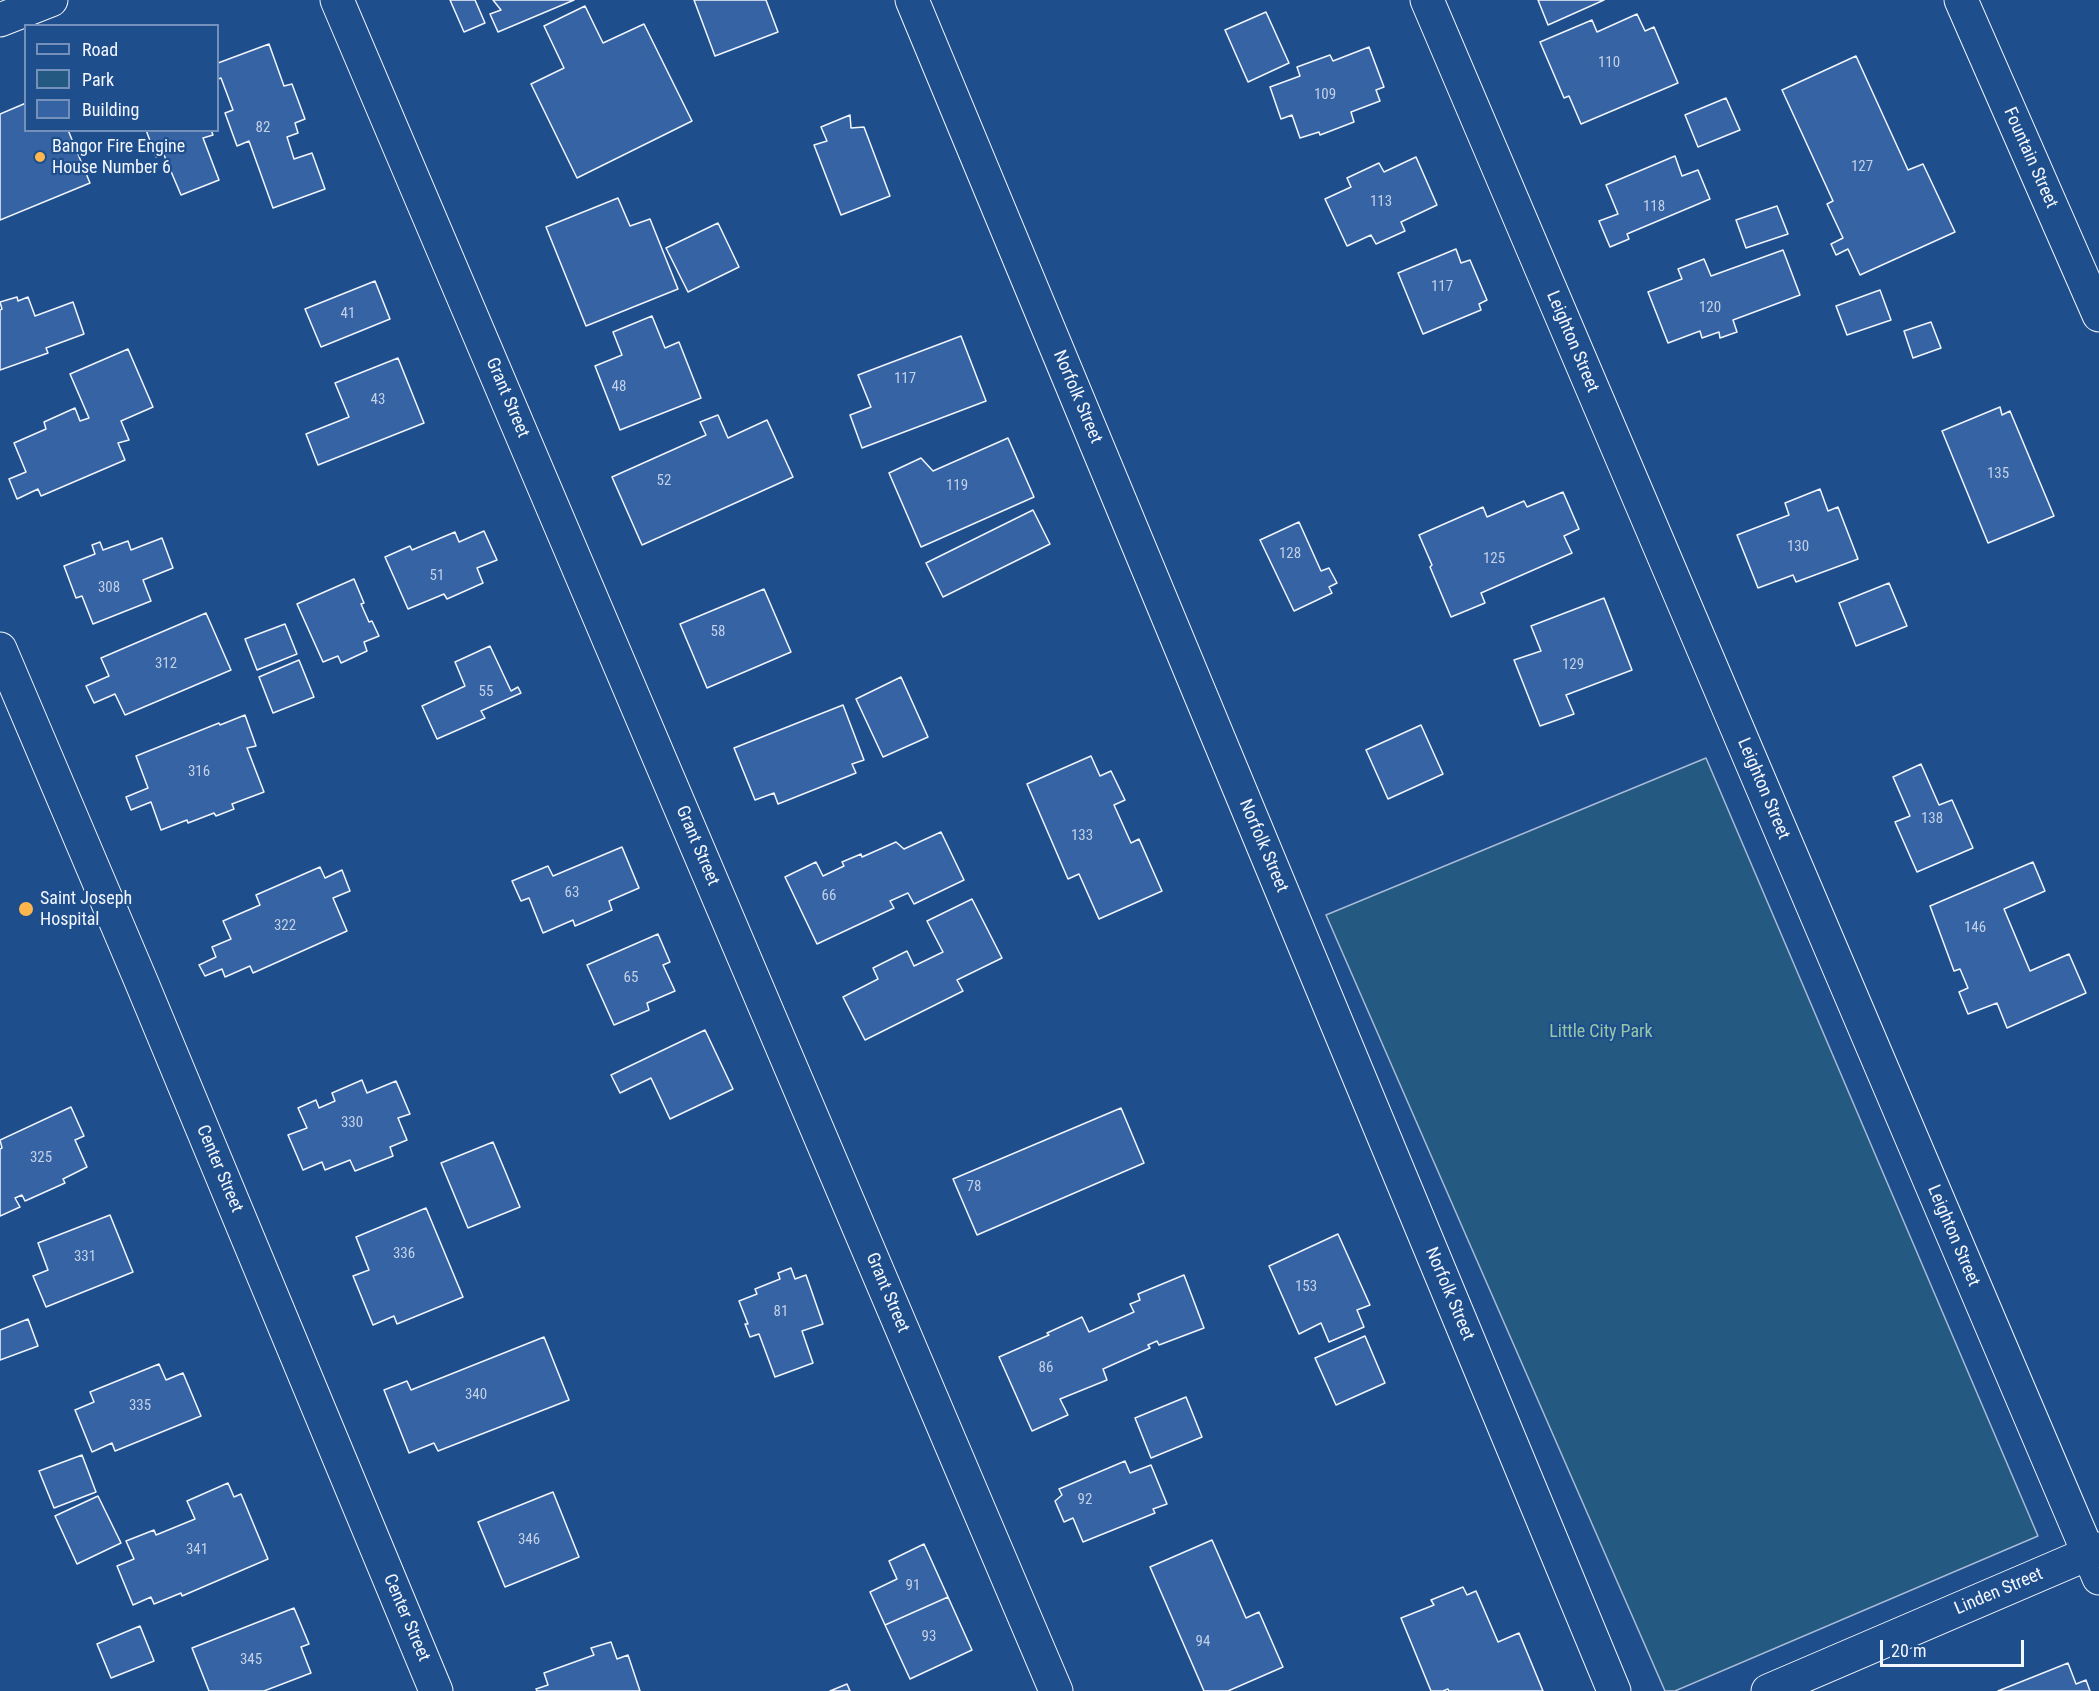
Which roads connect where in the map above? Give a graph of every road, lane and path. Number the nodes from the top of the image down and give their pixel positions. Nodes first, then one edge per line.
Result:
1 (51, 0) edge
2 (338, 0) edge
3 (912, 0) edge
4 (1427, 0) edge
5 (1961, 0) edge
6 (0, 20) edge
7 (2099, 315) edge
8 (0, 649) edge
9 (2095, 1560) edge
10 (436, 1691) edge
11 (1056, 1691) edge
12 (1614, 1691) edge
13 (1768, 1691) edge

1 - 6 street
2 - 11 street, Grant Street
3 - 12 street, Norfolk Street
4 - 9 street, Leighton Street
5 - 7 street, Fountain Street
8 - 10 street, Center Street
9 - 13 street, Linden Street

